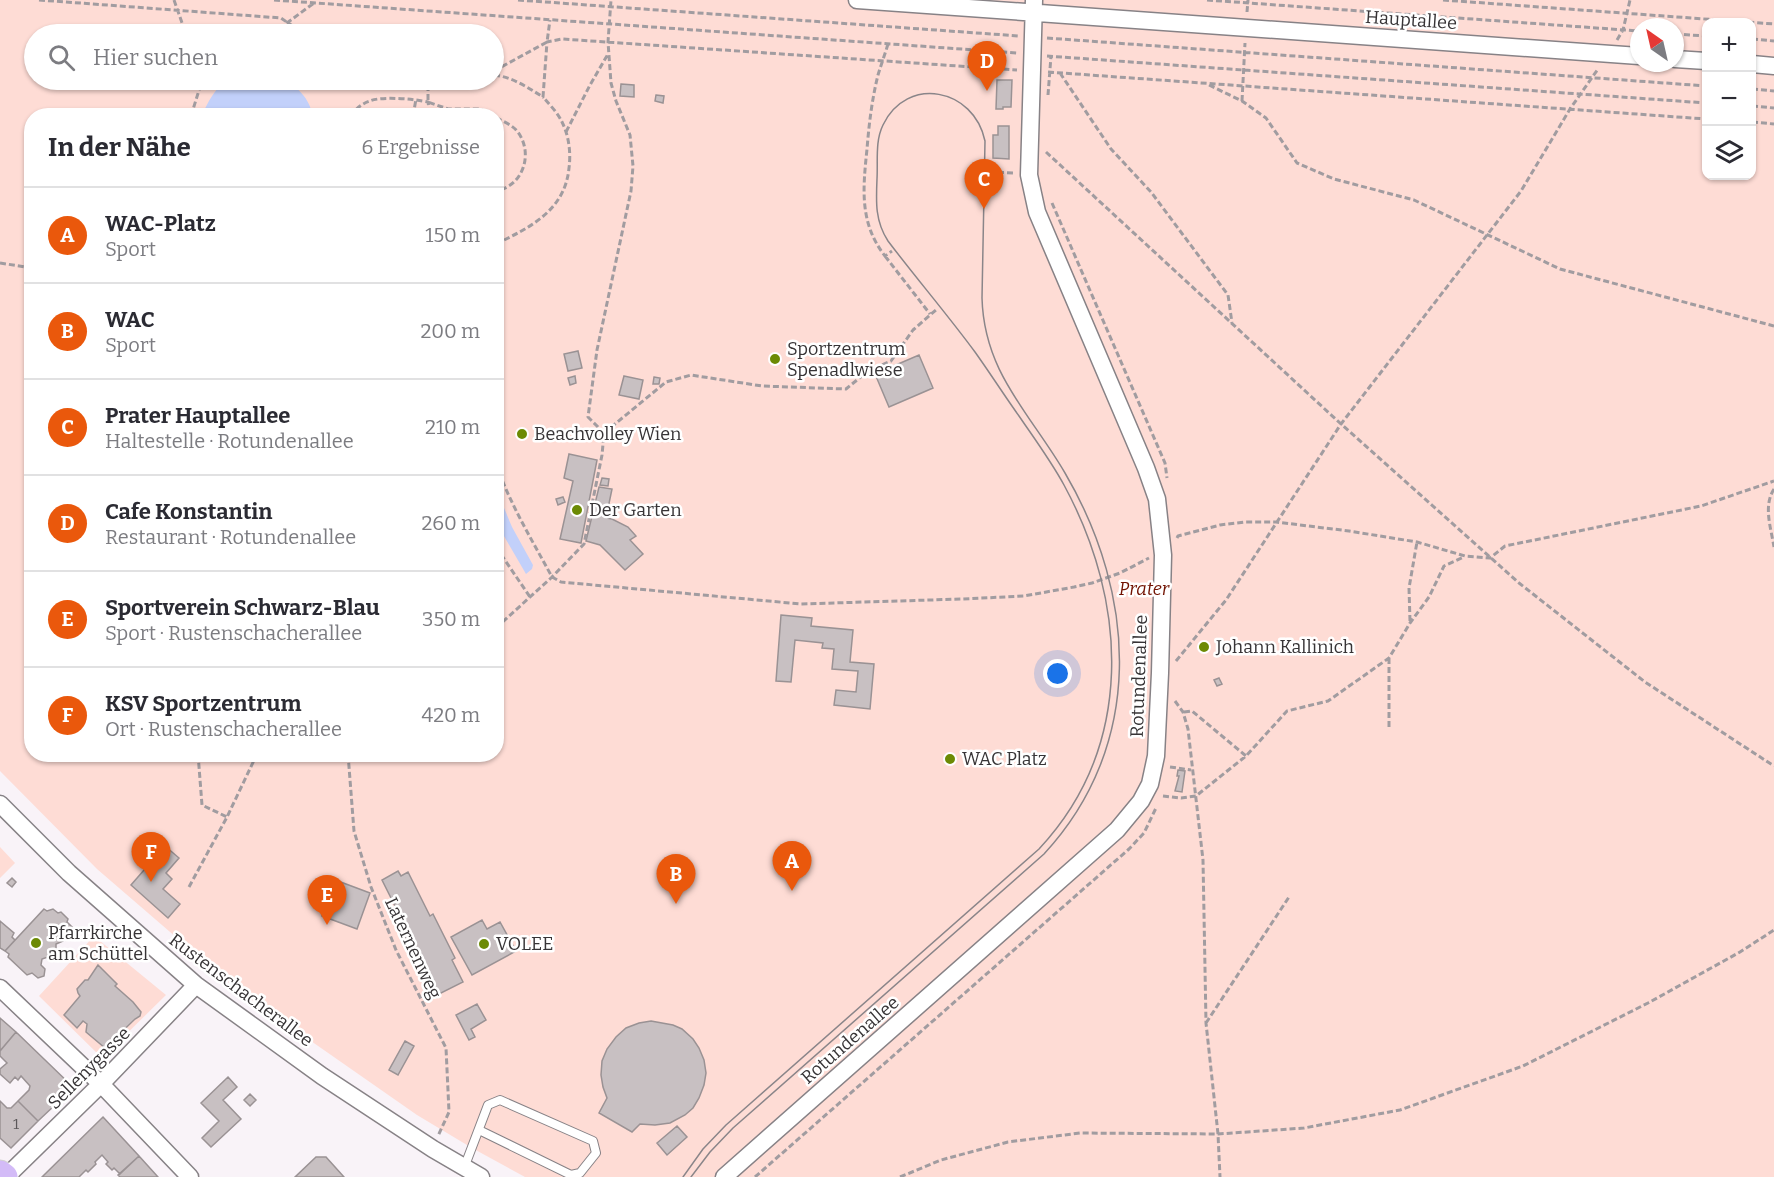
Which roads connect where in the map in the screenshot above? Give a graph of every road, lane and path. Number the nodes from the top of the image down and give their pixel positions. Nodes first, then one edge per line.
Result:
1 (39, 0) edge
2 (174, 0) edge
3 (274, 0) edge
4 (518, 0) edge
5 (611, 0) edge
6 (857, 0) edge
7 (975, 0) edge
8 (1207, 0) edge
9 (1443, 0) edge
10 (1630, 0) edge
11 (1248, 1) edge
12 (314, 3) junction
13 (1034, 6) edge
14 (611, 7) junction
15 (959, 7) junction
16 (177, 10) junction
17 (1628, 13) junction
18 (550, 20) junction
19 (288, 23) joint
20 (182, 24) edge
21 (608, 24) junction
22 (1774, 24) edge
23 (1246, 28) junction
24 (1623, 30) junction
25 (1630, 30) edge
26 (1684, 35) edge
27 (1016, 36) dead end
28 (1702, 36) edge
29 (1048, 38) dead end
30 (1756, 39) edge
31 (1774, 41) edge
32 (548, 42) junction
33 (608, 42) junction
34 (888, 44) junction
35 (609, 52) junction
36 (1244, 52) junction
37 (1032, 54) junction
38 (1608, 54) junction
39 (1630, 55) edge
40 (1051, 56) junction
41 (1684, 60) edge
42 (884, 61) junction
43 (1702, 61) edge
44 (1756, 64) edge
45 (1774, 66) edge
46 (504, 67) edge
47 (1244, 69) junction
48 (1016, 70) dead end
49 (1043, 72) dead end
50 (1050, 73) junction
51 (1059, 73) junction
52 (504, 77) edge
53 (1593, 78) junction
54 (1208, 84) junction
55 (1242, 86) junction
56 (1702, 86) edge
57 (1756, 89) edge
58 (199, 90) edge
59 (428, 90) edge
60 (1774, 91) edge
61 (1581, 94) junction
62 (1048, 95) dead end
63 (543, 96) junction
64 (416, 99) junction
65 (1242, 101) junction
66 (428, 102) junction
67 (1702, 103) edge
68 (1756, 106) edge
69 (193, 108) edge
70 (357, 108) edge
71 (414, 108) edge
72 (429, 108) edge
73 (445, 108) edge
74 (1774, 108) edge
75 (1570, 109) junction
76 (1702, 119) edge
77 (1756, 122) edge
78 (504, 123) edge
79 (1774, 124) edge
80 (565, 134) junction
81 (1045, 162) dead end
82 (989, 172) dead end
83 (1029, 175) junction
84 (504, 188) edge
85 (1049, 195) dead end
86 (1489, 235) junction
87 (504, 240) edge
88 (892, 251) dead end
89 (885, 256) junction
90 (0, 263) edge
91 (24, 267) edge
92 (937, 309) dead end
93 (930, 314) junction
94 (1232, 323) junction
95 (1774, 326) edge
96 (1341, 424) junction
97 (604, 433) junction
98 (1774, 481) edge
99 (1168, 484) dead end
100 (504, 486) edge
101 (1774, 489) edge
102 (1276, 522) junction
103 (1178, 536) junction
104 (1417, 542) junction
105 (1774, 547) edge
106 (1170, 551) junction
107 (1465, 556) junction
108 (1490, 558) junction
109 (504, 559) edge
110 (552, 577) junction
111 (530, 597) junction
112 (504, 621) edge
113 (1410, 623) junction
114 (1176, 649) dead end
115 (1389, 658) junction
116 (1176, 660) junction
117 (1168, 672) junction
118 (1176, 693) dead end
119 (1176, 703) junction
120 (1183, 712) junction
121 (1175, 714) dead end
122 (1389, 730) dead end
123 (1246, 756) junction
124 (1171, 757) dead end
125 (199, 762) edge
126 (253, 762) edge
127 (349, 762) edge
128 (1774, 766) edge
129 (1191, 770) junction
130 (1165, 786) dead end
131 (1196, 796) junction
132 (0, 804) edge
133 (1158, 805) dead end
134 (227, 817) junction
135 (189, 887) dead end
136 (1289, 897) dead end
137 (1774, 930) edge
138 (196, 985) junction
139 (0, 988) edge
140 (1206, 1023) junction
141 (101, 1084) junction
142 (478, 1130) junction
143 (1218, 1134) junction
144 (433, 1149) junction
145 (464, 1168) junction
146 (0, 1174) edge
147 (5, 1177) edge
148 (190, 1177) edge
149 (481, 1177) edge
150 (724, 1177) edge
151 (755, 1177) edge
152 (900, 1177) edge
153 (1220, 1177) edge

1 - 16 path
2 - 16 path
3 - 12 path
4 - 14 path
5 - 14 path
6 - 15 street, Hauptallee
7 - 15 street
8 - 11 path
9 - 17 path
10 - 17 path
11 - 23 path
11 - 24 path
12 - 18 path
12 - 19 path
13 - 15 street, Hauptallee
13 - 23 street, Hauptallee
13 - 37 street, Rotundenallee
14 - 21 path
14 - 27 path
16 - 19 path
16 - 20 path
17 - 22 path
17 - 24 path
18 - 21 path
18 - 32 path
21 - 33 path
21 - 34 path
23 - 36 path
23 - 38 street, Hauptallee
24 - 25 path
24 - 38 path
26 - 28 path
29 - 36 path
30 - 31 path
32 - 33 path
32 - 46 path
32 - 63 path
33 - 35 path
33 - 42 path
34 - 37 path
34 - 42 path
35 - 80 path
35 - 97 path
36 - 47 path
36 - 53 path
37 - 40 path
37 - 83 street, Rotundenallee
38 - 39 street, Hauptallee
38 - 53 path
40 - 47 path
40 - 50 path
41 - 43 street
42 - 48 path
42 - 89 path
44 - 45 street
47 - 55 path
47 - 61 path
49 - 50 path
50 - 51 path
50 - 62 path
51 - 54 path
51 - 94 path
52 - 63 path
53 - 56 path
53 - 61 path
54 - 55 path
54 - 65 path
55 - 65 path
55 - 75 path
57 - 60 path
58 - 69 path
59 - 66 path
61 - 67 path
61 - 75 path
63 - 80 path
64 - 66 path
64 - 70 path
64 - 71 path
65 - 86 path
66 - 72 path
66 - 73 path
68 - 74 path
75 - 76 path
75 - 86 path
77 - 79 path
78 - 84 path
80 - 87 path
81 - 94 path
82 - 83 path
83 - 106 street, Rotundenallee
85 - 99 path
86 - 95 path
86 - 96 path
88 - 89 path
89 - 93 path
90 - 91 path
92 - 93 path
93 - 97 path
94 - 96 path
96 - 102 path
96 - 108 path
97 - 110 path
98 - 108 path
100 - 110 path
101 - 105 path
102 - 103 path
102 - 104 path
102 - 116 path
103 - 106 path
103 - 106 path
104 - 107 path
104 - 113 path
106 - 110 path
106 - 117 street, Rotundenallee
107 - 108 path
107 - 113 path
108 - 128 path
109 - 111 path
110 - 111 path
111 - 112 path
113 - 115 path
114 - 116 path
115 - 122 path
115 - 123 path
116 - 117 path
116 - 117 path
117 - 119 path
117 - 150 street, Rotundenallee
118 - 119 path
119 - 120 path
119 - 121 path
120 - 123 path
120 - 129 path
123 - 131 path
124 - 129 path
125 - 134 path
126 - 134 path
127 - 144 path, Laternenweg
129 - 131 path
130 - 131 path
131 - 140 path
132 - 138 street, Rustenschacherallee
133 - 151 path
134 - 135 path
136 - 140 path
137 - 143 path
138 - 141 street, Sellenygasse
138 - 144 street, Rustenschacherallee
139 - 141 street
140 - 143 path
141 - 147 street, Sellenygasse
141 - 148 street
142 - 142 lane
142 - 145 lane
143 - 152 path
143 - 153 path
144 - 145 street, Rustenschacherallee
145 - 149 street, Rustenschacherallee
146 - 147 main road

